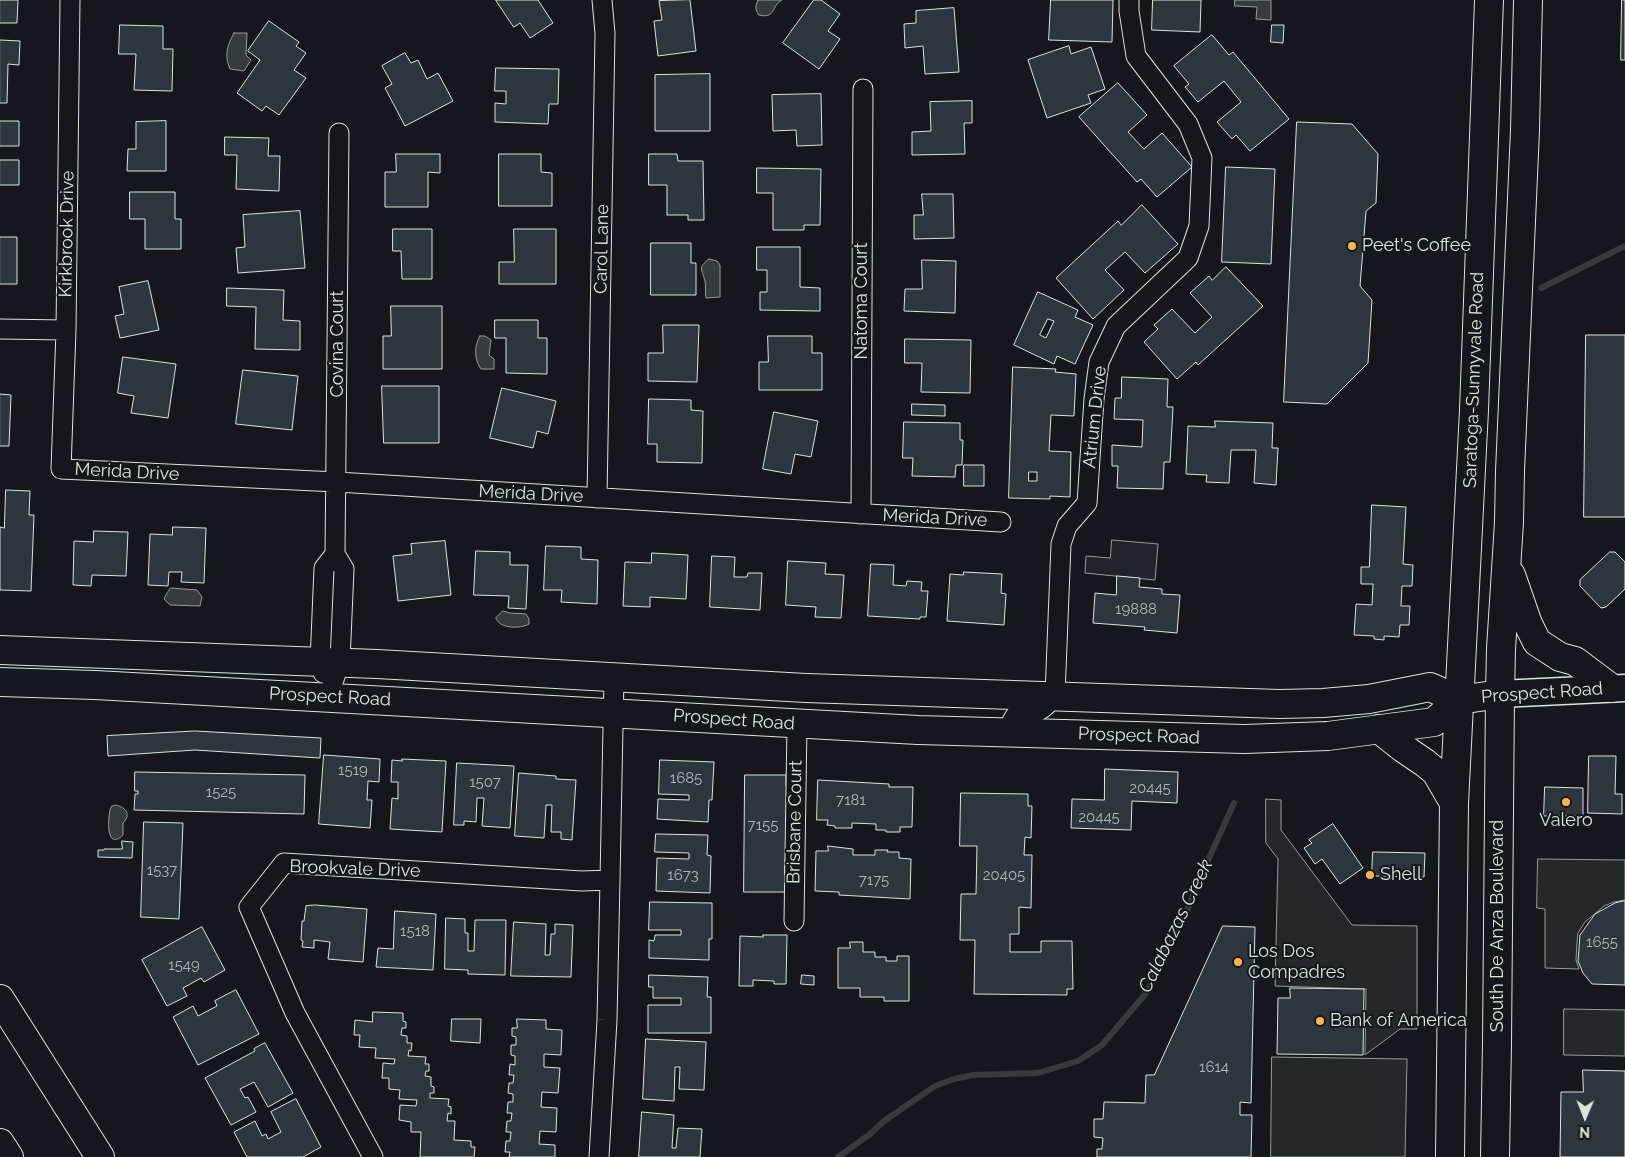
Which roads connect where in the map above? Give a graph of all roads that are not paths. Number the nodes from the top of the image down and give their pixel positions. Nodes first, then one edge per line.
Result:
1 (70, 0) edge
2 (602, 0) edge
3 (1129, 0) edge
4 (1489, 0) edge
5 (1528, 0) edge
6 (863, 89) dead end
7 (339, 133) dead end
8 (0, 329) edge
9 (66, 330) junction
10 (61, 469) joint
11 (337, 482) junction
12 (597, 498) junction
13 (861, 514) junction
14 (1001, 522) dead end
15 (1507, 562) junction
16 (0, 650) edge
17 (330, 662) junction
18 (614, 676) junction
19 (0, 682) edge
20 (1618, 688) edge
21 (1500, 694) junction
22 (1055, 695) junction
23 (328, 697) junction
24 (1459, 700) junction
25 (614, 712) junction
26 (797, 724) junction
27 (1379, 729) junction
28 (1005, 733) junction
29 (1454, 803) junction
30 (610, 880) junction
31 (794, 921) dead end
32 (0, 1000) edge
33 (0, 1143) edge
34 (9, 1157) edge
35 (100, 1157) edge
36 (373, 1157) edge
37 (599, 1157) edge
38 (1450, 1157) edge
39 (1495, 1157) edge

1 - 9 street, Kirkbrook Drive
2 - 12 street, Carol Lane
3 - 22 street, Atrium Drive
4 - 24 main road, Saratoga-Sunnyvale Road
5 - 15 main road
6 - 13 street, Natoma Court
7 - 11 street, Covina Court
8 - 9 street
9 - 10 street, Kirkbrook Drive
10 - 11 street, Merida Drive
11 - 12 street, Merida Drive
11 - 17 street, Covina Court
12 - 13 street, Merida Drive
13 - 14 street, Merida Drive
15 - 20 main road
15 - 21 main road
16 - 17 main road, Prospect Road
17 - 18 main road, Prospect Road
17 - 23 street, Covina Court
18 - 22 main road, Prospect Road
18 - 25 street
19 - 23 main road, Prospect Road
20 - 21 main road, Prospect Road
21 - 24 main road, Prospect Road
21 - 39 main road, South De Anza Boulevard
22 - 24 main road, Prospect Road
22 - 28 street
23 - 25 main road, Prospect Road
24 - 27 main road, Prospect Road
24 - 29 main road
25 - 26 main road, Prospect Road
25 - 30 street
26 - 28 main road, Prospect Road
26 - 31 street, Brisbane Court
27 - 28 main road, Prospect Road
27 - 29 main road
29 - 38 main road
30 - 36 street, Brookvale Drive
30 - 37 street
32 - 35 main road
33 - 34 main road

